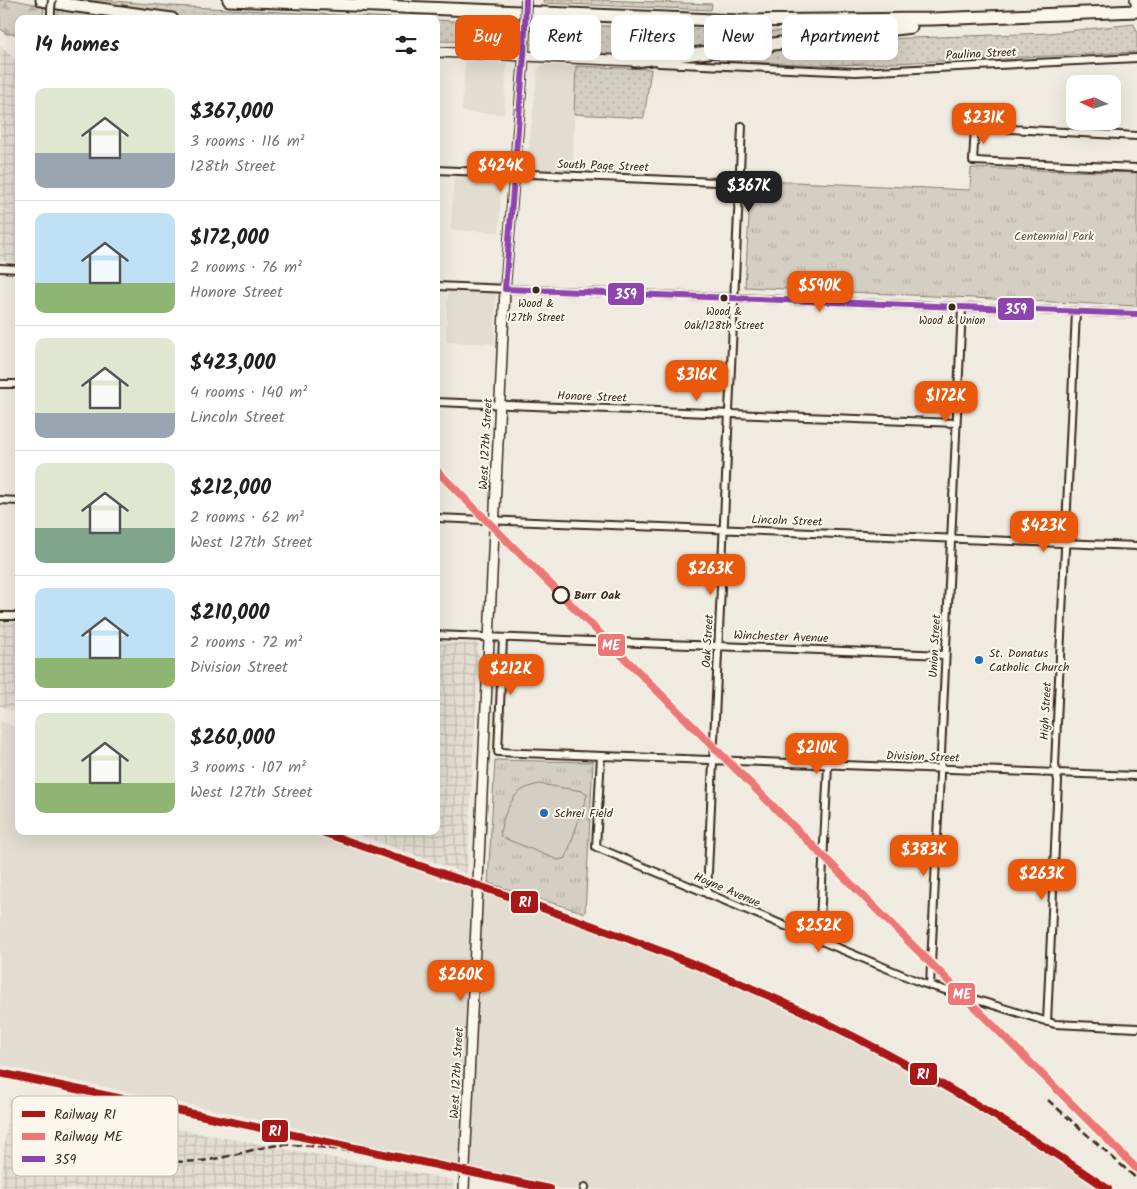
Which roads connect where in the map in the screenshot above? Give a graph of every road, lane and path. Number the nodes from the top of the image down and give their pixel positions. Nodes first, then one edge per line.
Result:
1 (42, 0) edge
2 (52, 0) edge
3 (229, 0) edge
4 (526, 0) edge
5 (1135, 0) edge
6 (1137, 6) edge
7 (1137, 11) edge
8 (51, 15) edge
9 (141, 15) edge
10 (1044, 15) junction
11 (440, 52) edge
12 (524, 55) junction
13 (1137, 58) edge
14 (635, 61) junction
15 (742, 126) dead end
16 (1137, 136) edge
17 (1137, 168) edge
18 (440, 170) edge
19 (515, 173) junction
20 (740, 183) junction
21 (0, 268) edge
22 (15, 269) edge
23 (440, 286) edge
24 (505, 289) junction
25 (735, 299) junction
26 (962, 308) junction
27 (1076, 312) junction
28 (1137, 314) edge
29 (0, 384) edge
30 (15, 384) edge
31 (440, 402) edge
32 (500, 405) junction
33 (730, 414) junction
34 (956, 423) junction
35 (0, 500) edge
36 (15, 501) edge
37 (440, 518) edge
38 (495, 521) junction
39 (724, 530) junction
40 (951, 539) junction
41 (1065, 543) junction
42 (1137, 546) edge
43 (0, 616) edge
44 (15, 616) edge
45 (440, 635) edge
46 (490, 637) junction
47 (503, 638) junction
48 (719, 646) junction
49 (946, 655) junction
50 (601, 756) junction
51 (714, 760) junction
52 (828, 765) junction
53 (940, 769) junction
54 (1056, 773) junction
55 (1137, 776) edge
56 (707, 894) junction
57 (819, 941) junction
58 (930, 986) junction
59 (1047, 1022) junction
60 (1137, 1028) edge
61 (464, 1189) edge

1 - 9 highway
2 - 8 street, bridge
3 - 10 highway
4 - 12 main road, West 127th Street, bridge
5 - 6 main road
7 - 10 highway
10 - 14 highway
11 - 12 main road, Paulina Street
12 - 14 main road, Paulina Street
12 - 19 main road, West 127th Street
13 - 14 street, Paulina Street
15 - 20 street, Oak Street
16 - 17 street
18 - 19 street, South Page Street
19 - 20 street, South Page Street
19 - 24 main road, West 127th Street
20 - 25 street, Oak Street
21 - 22 street
23 - 24 street
24 - 25 street
24 - 32 main road, West 127th Street
25 - 26 street
25 - 33 street, Oak Street
26 - 27 street
26 - 34 street, Union Street
27 - 28 street
27 - 41 street, High Street
29 - 30 street
31 - 32 street, Honore Street
32 - 33 street, Honore Street
32 - 38 main road, West 127th Street
33 - 34 street, Honore Street
33 - 39 street, Oak Street
34 - 40 street, Union Street
35 - 36 street
37 - 38 street, Lincoln Street
38 - 39 street, Lincoln Street
38 - 46 main road, West 127th Street
39 - 40 street, Lincoln Street
39 - 48 street, Oak Street
40 - 41 street, Lincoln Street
40 - 49 street, Union Street
41 - 42 street, Lincoln Street
41 - 54 street, High Street
43 - 44 street
45 - 46 street, Winchester Avenue
46 - 47 street, Winchester Avenue
46 - 61 main road, West 127th Street
47 - 48 street, Winchester Avenue
47 - 50 street, Division Street
48 - 49 street, Winchester Avenue
48 - 51 street, Oak Street
49 - 53 street, Union Street
50 - 51 street, Division Street
50 - 56 street, Hoyne Avenue
51 - 52 street, Division Street
51 - 56 street, Oak Street
52 - 53 street, Division Street
52 - 57 street
53 - 54 street, Division Street
53 - 58 street, Union Street
54 - 55 street, Division Street
54 - 59 street, High Street
56 - 57 street, Hoyne Avenue
57 - 58 street, Hoyne Avenue
58 - 59 street, Hoyne Avenue
59 - 60 street, Hoyne Avenue

